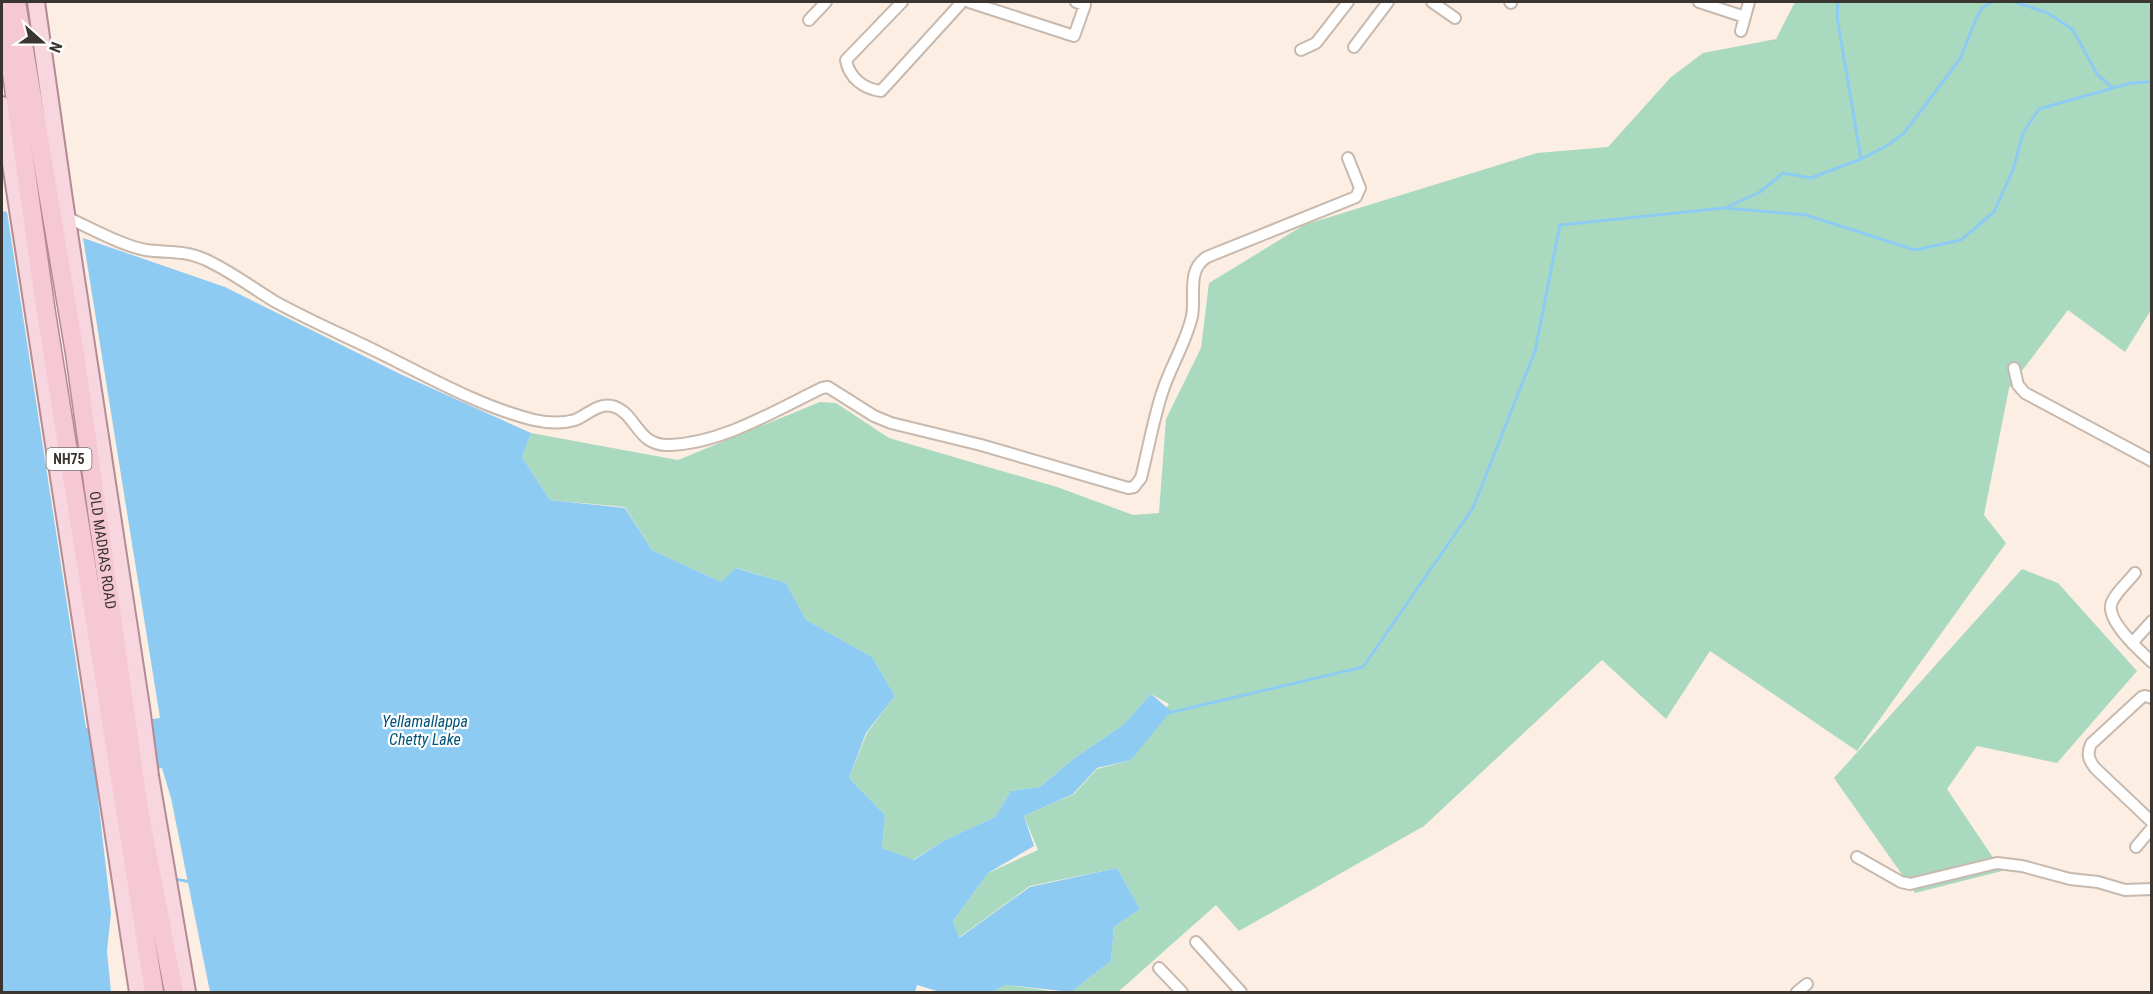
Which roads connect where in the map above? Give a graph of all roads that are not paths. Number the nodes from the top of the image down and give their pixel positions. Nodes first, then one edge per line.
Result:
1 (16, 2) edge
2 (36, 2) edge
3 (826, 2) edge
4 (902, 2) edge
5 (962, 2) edge
6 (1076, 2) edge
7 (1348, 2) edge
8 (1388, 2) edge
9 (1431, 2) edge
10 (1699, 2) edge
11 (1749, 2) edge
12 (2, 3) edge
13 (1745, 17) junction
14 (1455, 18) dead end
15 (809, 20) dead end
16 (1741, 31) dead end
17 (1354, 47) dead end
18 (1301, 50) dead end
19 (2, 105) edge
20 (1348, 158) dead end
21 (66, 217) junction
22 (38, 302) junction
23 (2014, 368) dead end
24 (2151, 461) edge
25 (2135, 573) dead end
26 (2151, 621) edge
27 (2132, 643) junction
28 (2151, 662) edge
29 (2151, 698) edge
30 (118, 715) junction
31 (127, 780) junction
32 (2151, 822) edge
33 (2151, 828) edge
34 (2136, 847) dead end
35 (1857, 857) dead end
36 (2151, 889) edge
37 (1196, 942) dead end
38 (1159, 968) dead end
39 (1807, 984) dead end
40 (138, 993) edge
41 (154, 993) edge
42 (174, 993) edge
43 (187, 993) edge
44 (1182, 993) edge
45 (1241, 993) edge
46 (1797, 993) edge

1 - 30 highway, OLD MADRAS ROAD / NH75
2 - 21 main road
3 - 15 street
4 - 5 street
5 - 6 street
7 - 18 street
8 - 17 street
9 - 14 street
10 - 13 street
11 - 13 street
12 - 22 highway, OLD MADRAS ROAD / NH75
13 - 16 street
19 - 22 main road
20 - 21 street
21 - 30 main road
22 - 30 highway, OLD MADRAS ROAD / NH75
23 - 24 street
25 - 27 street
26 - 27 street
27 - 28 street
29 - 32 street
30 - 31 highway, OLD MADRAS ROAD / NH75
30 - 31 main road
31 - 40 main road
31 - 41 highway, OLD MADRAS ROAD / NH75
31 - 42 highway, OLD MADRAS ROAD / NH75
31 - 43 main road
33 - 34 street
35 - 36 street
37 - 45 street
38 - 44 street
39 - 46 street

